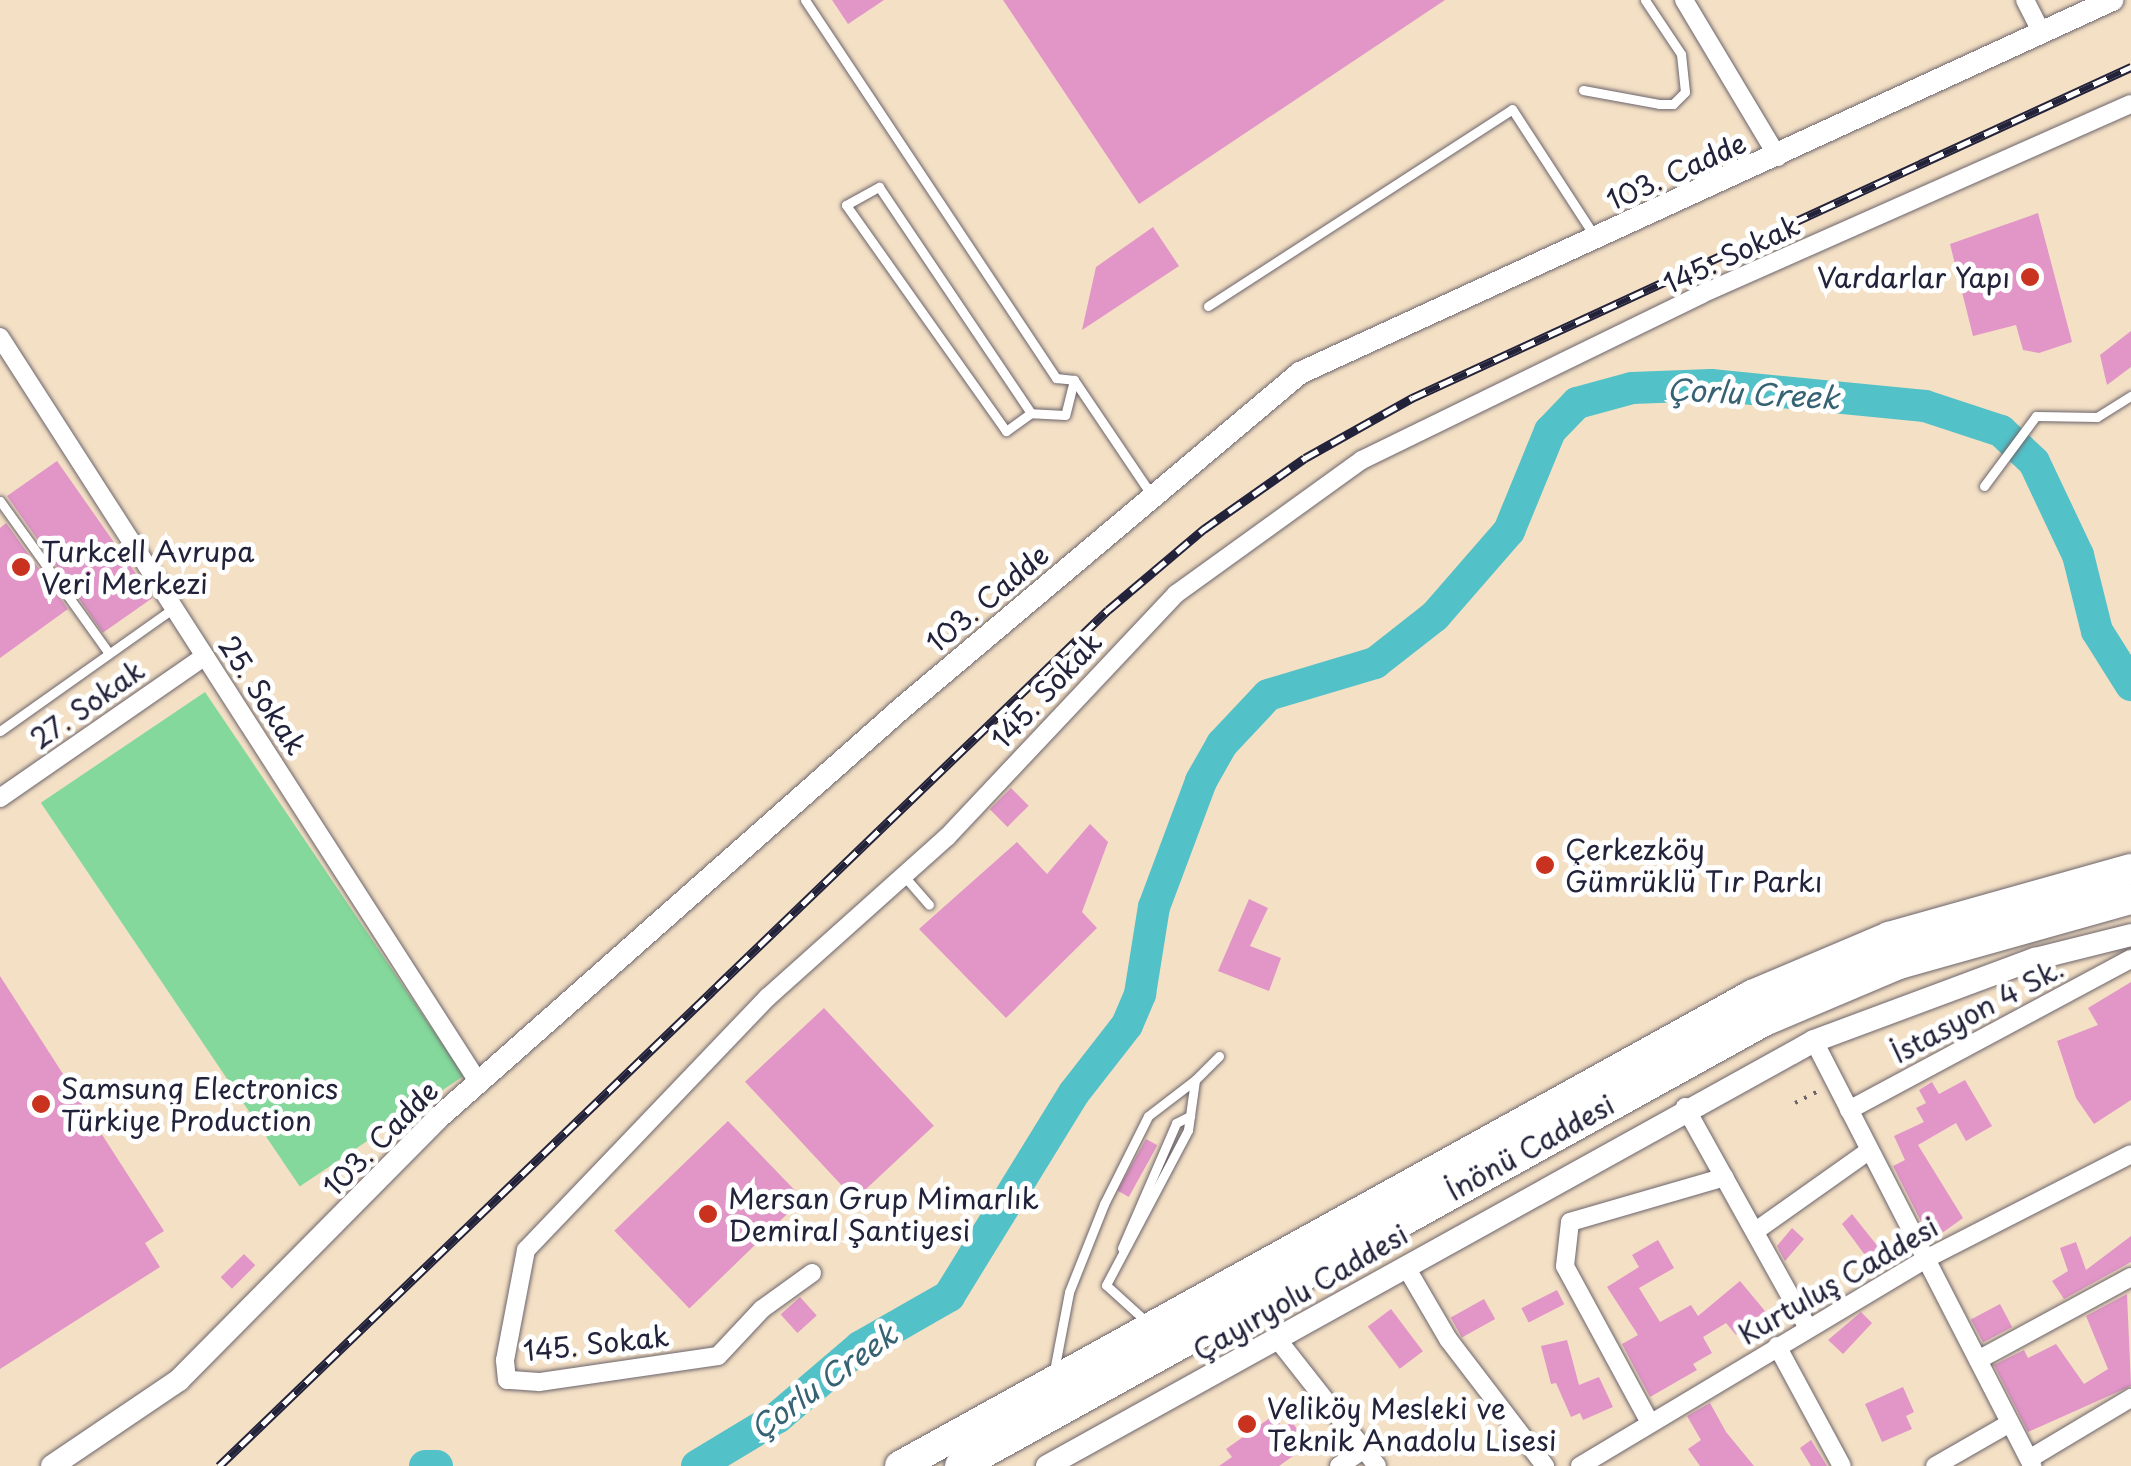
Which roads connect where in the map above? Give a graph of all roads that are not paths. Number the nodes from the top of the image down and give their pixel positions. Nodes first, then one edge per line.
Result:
1 (805, 0) edge
2 (1645, 0) edge
3 (1684, 0) edge
4 (2024, 0) edge
5 (2112, 0) edge
6 (2042, 33) junction
7 (1583, 90) dead end
8 (2131, 104) edge
9 (1778, 157) junction
10 (1597, 239) junction
11 (1208, 306) dead end
12 (0, 338) edge
13 (1074, 380) junction
14 (2131, 396) edge
15 (1031, 414) junction
16 (1984, 486) dead end
17 (1153, 497) junction
18 (0, 501) edge
19 (174, 608) junction
20 (109, 653) junction
21 (205, 656) junction
22 (0, 731) edge
23 (0, 798) edge
24 (2131, 869) edge
25 (904, 876) junction
26 (2131, 898) edge
27 (930, 906) dead end
28 (2131, 935) edge
29 (2131, 959) edge
30 (1814, 1041) junction
31 (1219, 1056) dead end
32 (1195, 1080) junction
33 (480, 1082) junction
34 (1685, 1107) junction
35 (1849, 1110) junction
36 (1870, 1150) junction
37 (2131, 1154) edge
38 (1726, 1177) junction
39 (1757, 1230) junction
40 (1926, 1260) junction
41 (1406, 1267) junction
42 (812, 1273) dead end
43 (2131, 1277) edge
44 (1151, 1326) junction
45 (1808, 1328) junction
46 (1278, 1340) junction
47 (1776, 1346) junction
48 (1978, 1360) junction
49 (1052, 1381) junction
50 (2131, 1398) edge
51 (1649, 1421) junction
52 (2010, 1423) junction
53 (1364, 1449) junction
54 (2031, 1463) edge
55 (52, 1466) edge
56 (900, 1466) edge
57 (960, 1466) edge
58 (1046, 1466) edge
59 (1339, 1466) edge
60 (1377, 1466) edge
61 (1545, 1466) edge
62 (1581, 1466) edge
63 (1842, 1466) edge
64 (1935, 1466) edge

1 - 13 lane
2 - 7 lane
3 - 9 street
4 - 6 street
5 - 6 street, 103. Cadde
6 - 9 street, 103. Cadde
8 - 25 street, 145. Sokak
9 - 10 street, 103. Cadde
10 - 11 lane
10 - 17 street, 103. Cadde
12 - 19 street, 25. Sokak
13 - 15 lane
13 - 17 lane
14 - 16 lane
15 - 15 lane
17 - 33 street, 103. Cadde
18 - 20 lane
19 - 20 lane
19 - 21 street, 25. Sokak
20 - 22 lane
21 - 23 street, 27. Sokak
21 - 33 street, 25. Sokak
24 - 44 main road
25 - 27 lane
25 - 42 street, 145. Sokak
26 - 57 main road, İnönü Caddesi
28 - 30 street, Çayıryolu Caddesi
29 - 35 street, İstasyon 4 Sk.
30 - 34 street, Çayıryolu Caddesi
30 - 35 street
31 - 32 lane
32 - 44 lane
32 - 49 lane
33 - 55 street, 103. Cadde
34 - 38 street
34 - 41 street, Çayıryolu Caddesi
35 - 36 street
36 - 39 street
36 - 40 street
37 - 40 street, Kurtuluş Caddesi
38 - 39 street
38 - 51 street
39 - 45 street
40 - 45 street, Kurtuluş Caddesi
40 - 48 street
41 - 46 street, Çayıryolu Caddesi
41 - 61 street
43 - 48 street
44 - 49 main road
45 - 47 street, Kurtuluş Caddesi
46 - 53 street
46 - 58 street, Çayıryolu Caddesi
47 - 51 street, Kurtuluş Caddesi
47 - 63 street
48 - 52 street
49 - 56 main road
50 - 54 street
51 - 62 street, Kurtuluş Caddesi
52 - 54 street
52 - 64 street
53 - 59 street
53 - 60 street

